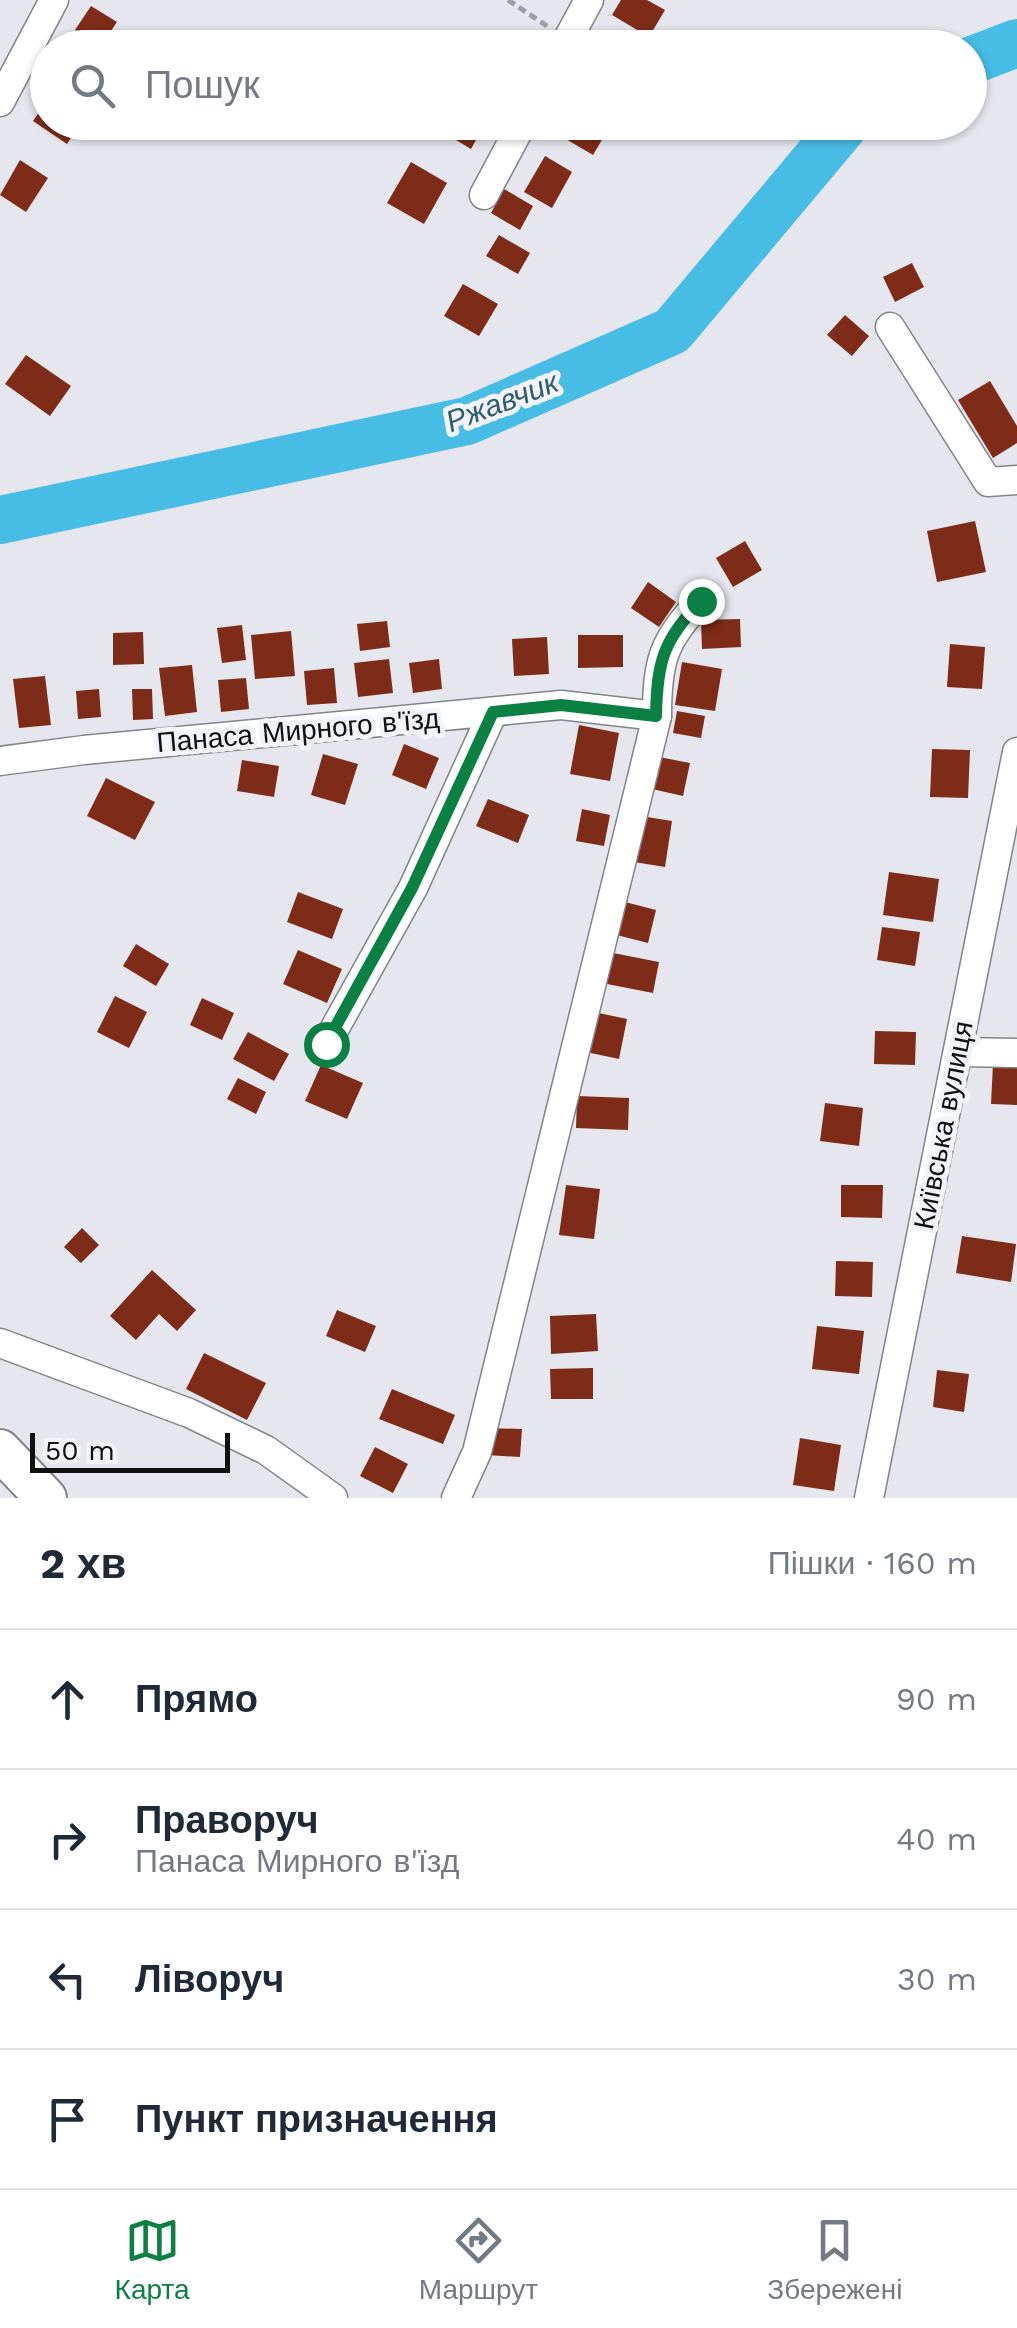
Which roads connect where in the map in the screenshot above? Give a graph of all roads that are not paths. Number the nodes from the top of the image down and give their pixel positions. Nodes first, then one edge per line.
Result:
1 (54, 0) edge
2 (589, 0) edge
3 (38, 30) edge
4 (573, 30) edge
5 (30, 45) edge
6 (0, 102) edge
7 (513, 140) edge
8 (484, 194) dead end
9 (890, 327) dead end
10 (1017, 480) edge
11 (701, 601) dead end
12 (493, 712) junction
13 (656, 716) junction
14 (1017, 752) edge
15 (0, 761) edge
16 (326, 1044) dead end
17 (958, 1052) junction
18 (1017, 1053) edge
19 (0, 1343) edge
20 (0, 1450) edge
21 (46, 1498) edge
22 (333, 1498) edge
23 (456, 1498) edge
24 (870, 1498) edge

1 - 3 street
2 - 4 street
5 - 6 street
7 - 8 street
9 - 10 street
11 - 13 street
12 - 13 street, Панаса Мирного в'їзд
12 - 15 street, Панаса Мирного в'їзд
12 - 16 street
13 - 23 street
14 - 17 street, Київська вулиця
17 - 18 street
17 - 24 street, Київська вулиця
19 - 22 street
20 - 21 highway

